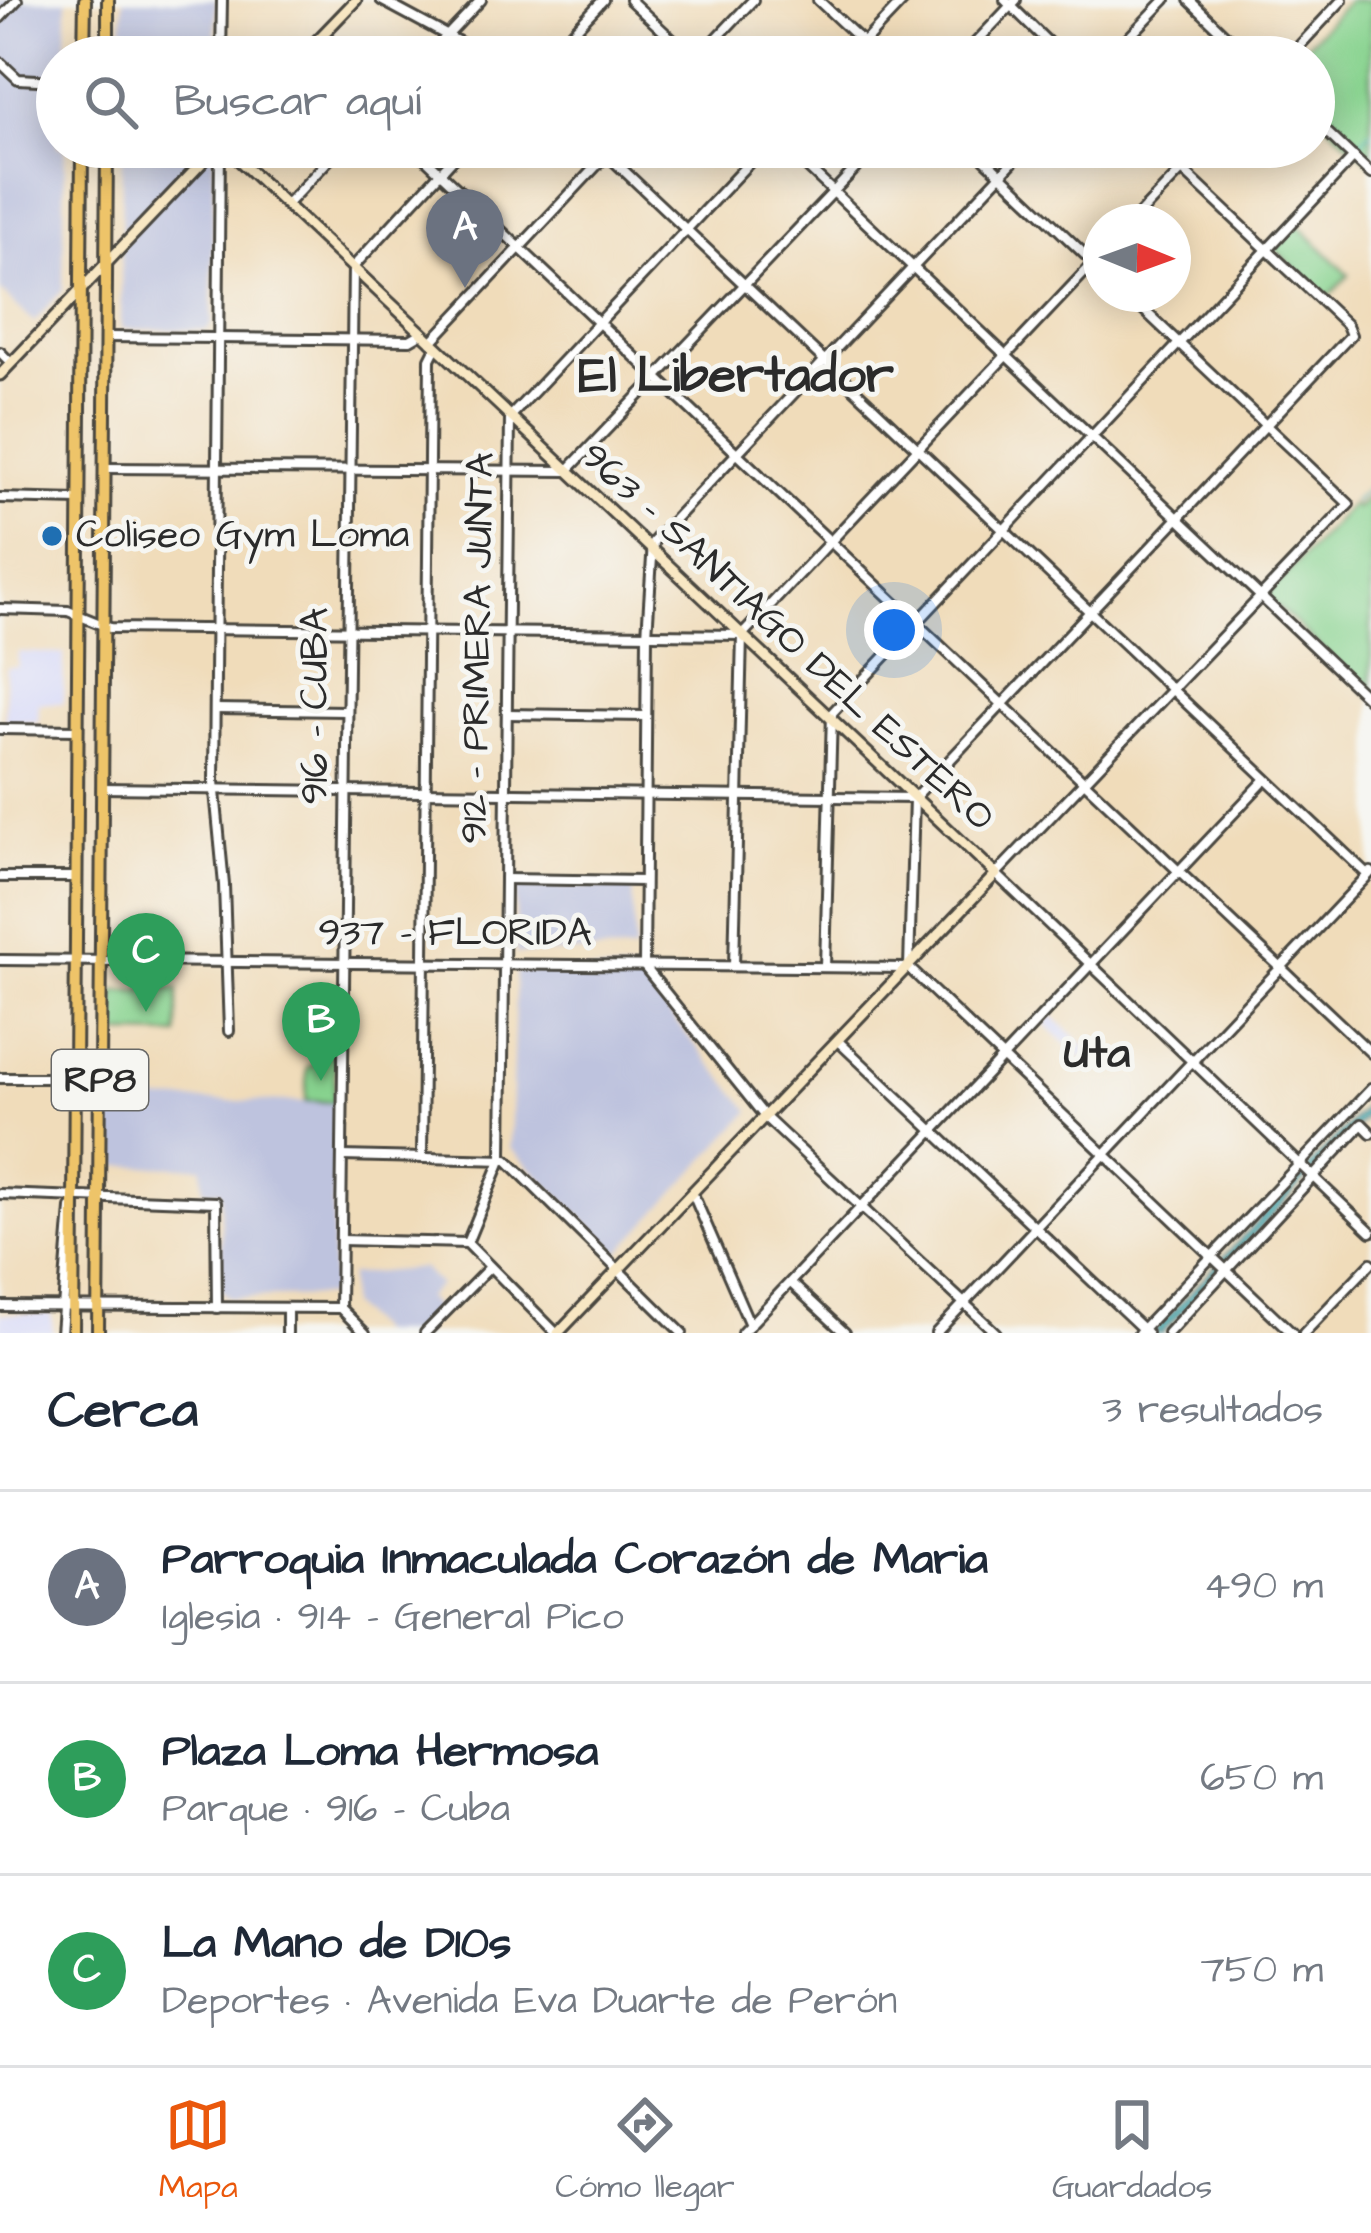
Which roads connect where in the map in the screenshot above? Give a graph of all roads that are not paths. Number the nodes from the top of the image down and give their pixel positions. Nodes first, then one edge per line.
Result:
1 (17, 0) edge
2 (85, 0) edge
3 (108, 0) edge
4 (222, 0) edge
5 (356, 0) edge
6 (381, 0) edge
7 (481, 0) edge
8 (603, 0) edge
9 (630, 0) edge
10 (753, 0) edge
11 (818, 0) edge
12 (904, 0) edge
13 (1165, 0) edge
14 (1189, 0) edge
15 (1342, 0) edge
16 (1010, 2) edge
17 (0, 17) edge
18 (448, 35) joint
19 (84, 36) edge
20 (108, 36) edge
21 (221, 36) edge
22 (325, 36) edge
23 (569, 36) edge
24 (671, 36) edge
25 (716, 36) edge
26 (857, 36) edge
27 (871, 36) edge
28 (980, 36) edge
29 (1043, 36) edge
30 (1130, 36) edge
31 (1226, 36) edge
32 (1309, 36) edge
33 (0, 62) edge
34 (36, 80) edge
35 (1335, 139) edge
36 (1354, 157) junction
37 (82, 168) edge
38 (107, 168) edge
39 (200, 168) edge
40 (221, 168) edge
41 (245, 168) edge
42 (321, 168) edge
43 (436, 168) edge
44 (444, 168) edge
45 (591, 168) edge
46 (625, 168) edge
47 (744, 168) edge
48 (808, 168) edge
49 (856, 168) edge
50 (994, 168) edge
51 (1008, 168) edge
52 (1182, 170) joint
53 (440, 172) junction
54 (1371, 174) edge
55 (1001, 175) junction
56 (833, 192) junction
57 (287, 204) junction
58 (1149, 204) edge
59 (686, 229) junction
60 (519, 248) junction
61 (1083, 248) edge
62 (1267, 251) junction
63 (106, 262) junction
64 (353, 266) junction
65 (912, 268) junction
66 (1083, 278) edge
67 (746, 285) junction
68 (80, 292) junction
69 (1146, 312) edge
70 (599, 323) junction
71 (422, 333) junction
72 (106, 337) junction
73 (218, 338) junction
74 (350, 340) junction
75 (1180, 344) junction
76 (434, 345) junction
77 (0, 352) edge
78 (1006, 356) junction
79 (824, 360) junction
80 (11, 363) junction
81 (0, 375) edge
82 (658, 379) junction
83 (511, 417) junction
84 (1267, 426) junction
85 (1091, 437) junction
86 (918, 448) junction
87 (736, 454) junction
88 (103, 468) junction
89 (218, 468) junction
90 (349, 470) junction
91 (429, 471) junction
92 (567, 471) junction
93 (510, 472) junction
94 (0, 498) edge
95 (79, 500) junction
96 (1180, 519) junction
97 (1004, 530) junction
98 (829, 542) junction
99 (651, 549) junction
100 (1260, 596) junction
101 (0, 609) edge
102 (78, 613) junction
103 (1091, 614) junction
104 (916, 625) junction
105 (101, 626) junction
106 (215, 630) junction
107 (347, 631) junction
108 (428, 632) junction
109 (507, 633) junction
110 (647, 634) junction
111 (742, 635) junction
112 (1172, 690) junction
113 (1371, 701) edge
114 (1002, 705) junction
115 (215, 709) junction
116 (346, 711) junction
117 (506, 714) junction
118 (646, 716) junction
119 (830, 718) junction
120 (0, 729) edge
121 (78, 730) junction
122 (1266, 778) junction
123 (1084, 782) junction
124 (102, 788) junction
125 (214, 790) junction
126 (346, 793) junction
127 (425, 793) junction
128 (506, 794) junction
129 (645, 795) junction
130 (736, 796) junction
131 (827, 797) junction
132 (914, 798) junction
133 (1181, 872) junction
134 (996, 874) junction
135 (1370, 874) edge
136 (0, 877) edge
137 (77, 877) junction
138 (505, 879) junction
139 (644, 881) junction
140 (0, 960) edge
141 (76, 960) junction
142 (100, 960) junction
143 (225, 962) junction
144 (345, 963) junction
145 (424, 964) junction
146 (1091, 964) junction
147 (504, 965) junction
148 (644, 966) junction
149 (734, 967) junction
150 (825, 967) junction
151 (909, 968) junction
152 (1282, 968) junction
153 (229, 1031) dead end
154 (839, 1042) junction
155 (1371, 1053) edge
156 (1004, 1057) junction
157 (1194, 1062) junction
158 (0, 1078) edge
159 (75, 1078) junction
160 (1371, 1088) edge
161 (766, 1118) junction
162 (933, 1132) junction
163 (1371, 1133) edge
164 (1106, 1155) junction
165 (342, 1156) junction
166 (422, 1157) junction
167 (505, 1159) junction
168 (1307, 1170) junction
169 (0, 1194) edge
170 (693, 1194) junction
171 (74, 1195) junction
172 (97, 1198) junction
173 (862, 1208) junction
174 (1035, 1229) junction
175 (1371, 1232) edge
176 (341, 1240) junction
177 (467, 1243) junction
178 (1220, 1263) junction
179 (1371, 1263) edge
180 (490, 1267) junction
181 (618, 1272) junction
182 (791, 1282) junction
183 (965, 1303) junction
184 (0, 1306) edge
185 (68, 1306) junction
186 (98, 1306) junction
187 (217, 1308) junction
188 (340, 1308) junction
189 (287, 1309) junction
190 (750, 1324) junction
191 (1144, 1332) edge
192 (61, 1333) edge
193 (73, 1333) edge
194 (98, 1333) edge
195 (287, 1333) edge
196 (365, 1333) edge
197 (425, 1333) edge
198 (557, 1333) edge
199 (682, 1333) edge
200 (742, 1333) edge
201 (845, 1333) edge
202 (936, 1333) edge
203 (996, 1333) edge
204 (1168, 1333) edge
205 (1292, 1333) edge
206 (1304, 1333) edge

1 - 17 street
2 - 19 main road
3 - 20 main road
4 - 21 street
5 - 22 street
6 - 18 street
7 - 18 street
8 - 23 street
9 - 24 street
10 - 25 street
11 - 26 street
12 - 27 street
13 - 30 street
14 - 31 street
15 - 32 street
16 - 28 street
16 - 29 street
33 - 34 street
35 - 36 street
36 - 54 street
36 - 62 street
37 - 68 main road, RP8
38 - 63 main road, RP8
39 - 63 street
40 - 73 street
41 - 57 street, 963 - SANTIAGO DEL ESTERO
42 - 57 street
43 - 53 street
44 - 53 street
45 - 60 street
46 - 59 street
47 - 59 street, 912 - PRIMERA JUNTA
48 - 56 street
49 - 56 street
50 - 55 street
51 - 55 street
52 - 58 street
52 - 62 street
53 - 60 street
53 - 64 street
55 - 61 street
55 - 65 street
56 - 65 street
56 - 67 street
57 - 64 street, 963 - SANTIAGO DEL ESTERO
59 - 67 street
59 - 70 street, 912 - PRIMERA JUNTA
60 - 70 street
60 - 76 street
62 - 75 street
62 - 84 street
63 - 68 street
63 - 72 main road, RP8
64 - 71 street, 963 - SANTIAGO DEL ESTERO
64 - 74 street, 916 - CUBA
65 - 78 street
65 - 79 street
66 - 78 street
67 - 79 street
67 - 82 street
68 - 80 street
68 - 95 main road, RP8
69 - 75 street
70 - 82 street
70 - 83 street, 912 - PRIMERA JUNTA
71 - 74 street
71 - 76 street, 963 - SANTIAGO DEL ESTERO
72 - 73 street
72 - 88 main road, RP8
73 - 74 street
73 - 89 street
74 - 90 street, 916 - CUBA
75 - 84 street
75 - 85 street
76 - 83 street, 963 - SANTIAGO DEL ESTERO
76 - 91 street
77 - 80 street
78 - 85 street
78 - 86 street
79 - 86 street
79 - 87 street
80 - 81 street
82 - 87 street
82 - 92 street
83 - 92 street, 963 - SANTIAGO DEL ESTERO
83 - 93 street, 912 - PRIMERA JUNTA
84 - 96 street
84 - 100 street
85 - 96 street
85 - 97 street
86 - 97 street
86 - 98 street
87 - 98 street
87 - 99 street
88 - 89 street
88 - 105 main road, RP8
89 - 90 street
89 - 106 street
90 - 91 street
90 - 107 street, 916 - CUBA
91 - 93 street
91 - 108 street
92 - 93 street
92 - 99 street, 963 - SANTIAGO DEL ESTERO
93 - 109 street, 912 - PRIMERA JUNTA
94 - 95 street
95 - 102 main road, RP8
96 - 100 street
96 - 103 street
97 - 103 street
97 - 104 street
98 - 104 street
98 - 111 street
99 - 110 street
99 - 111 street, 963 - SANTIAGO DEL ESTERO
100 - 112 street
100 - 113 street
101 - 102 street
102 - 105 street
102 - 121 main road, RP8
103 - 112 street
103 - 114 street
104 - 114 street
104 - 119 street
105 - 106 street
105 - 124 main road, RP8
106 - 107 street
106 - 115 street
107 - 108 street
107 - 116 street, 916 - CUBA
108 - 109 street
108 - 127 street
109 - 110 street
109 - 117 street, 912 - PRIMERA JUNTA
110 - 111 street
110 - 118 street
111 - 119 street, 963 - SANTIAGO DEL ESTERO
111 - 130 street
112 - 122 street
112 - 123 street
114 - 123 street
114 - 132 street
115 - 116 street
115 - 125 street
116 - 126 street, 916 - CUBA
117 - 118 street
117 - 128 street, 912 - PRIMERA JUNTA
118 - 129 street
119 - 131 street
119 - 132 street, 963 - SANTIAGO DEL ESTERO
120 - 121 street
121 - 137 main road, RP8
122 - 133 street
122 - 135 street
123 - 133 street
123 - 134 street
124 - 125 street
124 - 142 main road, RP8
125 - 126 street
125 - 143 street
126 - 127 street
126 - 144 street, 916 - CUBA
127 - 128 street
127 - 145 street
128 - 129 street
128 - 138 street, 912 - PRIMERA JUNTA
129 - 130 street
129 - 139 street
130 - 131 street
130 - 149 street
131 - 132 street
131 - 150 street
132 - 134 street, 963 - SANTIAGO DEL ESTERO
132 - 151 street
133 - 146 street
133 - 152 street
134 - 146 street
134 - 151 street
135 - 152 street
136 - 137 street
137 - 141 main road, RP8
138 - 139 street
138 - 147 street, 912 - PRIMERA JUNTA
139 - 148 street
140 - 141 street, 937 - FLORIDA
141 - 142 street, 937 - FLORIDA
141 - 159 main road, RP8
142 - 143 street, 937 - FLORIDA
142 - 172 main road, RP8
143 - 144 street, 937 - FLORIDA
143 - 153 street
144 - 145 street, 937 - FLORIDA
144 - 165 street, 916 - CUBA
145 - 147 street, 937 - FLORIDA
145 - 166 street
146 - 156 street
146 - 157 street
147 - 148 street, 937 - FLORIDA
147 - 167 street, 912 - PRIMERA JUNTA
148 - 149 street, 937 - FLORIDA
148 - 161 street
149 - 150 street, 937 - FLORIDA
150 - 151 street, 937 - FLORIDA
151 - 154 street
151 - 156 street
152 - 155 street
152 - 157 street
154 - 161 street
154 - 162 street
156 - 162 street
156 - 164 street
157 - 164 street
157 - 168 street
158 - 159 street
159 - 171 main road, RP8
160 - 168 street
161 - 170 street
161 - 173 street
162 - 173 street
162 - 174 street
163 - 168 street
164 - 174 street
164 - 178 street
165 - 166 street
165 - 176 street, 916 - CUBA
166 - 167 street
167 - 177 street, 912 - PRIMERA JUNTA
167 - 181 street
168 - 175 street
168 - 178 street
168 - 178 street
169 - 171 street
170 - 181 street
170 - 190 street
171 - 172 street
171 - 185 main road, RP8
172 - 186 main road
172 - 187 street
173 - 182 street
173 - 183 street
174 - 183 street
174 - 191 street
176 - 177 street
176 - 188 street, 916 - CUBA
177 - 180 street
178 - 191 street
178 - 204 street
178 - 205 street
179 - 206 street
180 - 197 street
180 - 198 street
181 - 198 street
181 - 199 street
182 - 190 street
182 - 201 street
183 - 202 street
183 - 203 street
184 - 185 street
185 - 186 street
185 - 192 street
185 - 193 main road, RP8
186 - 187 street
186 - 194 main road
187 - 189 street
188 - 189 street
188 - 196 street
189 - 195 street
190 - 200 street

